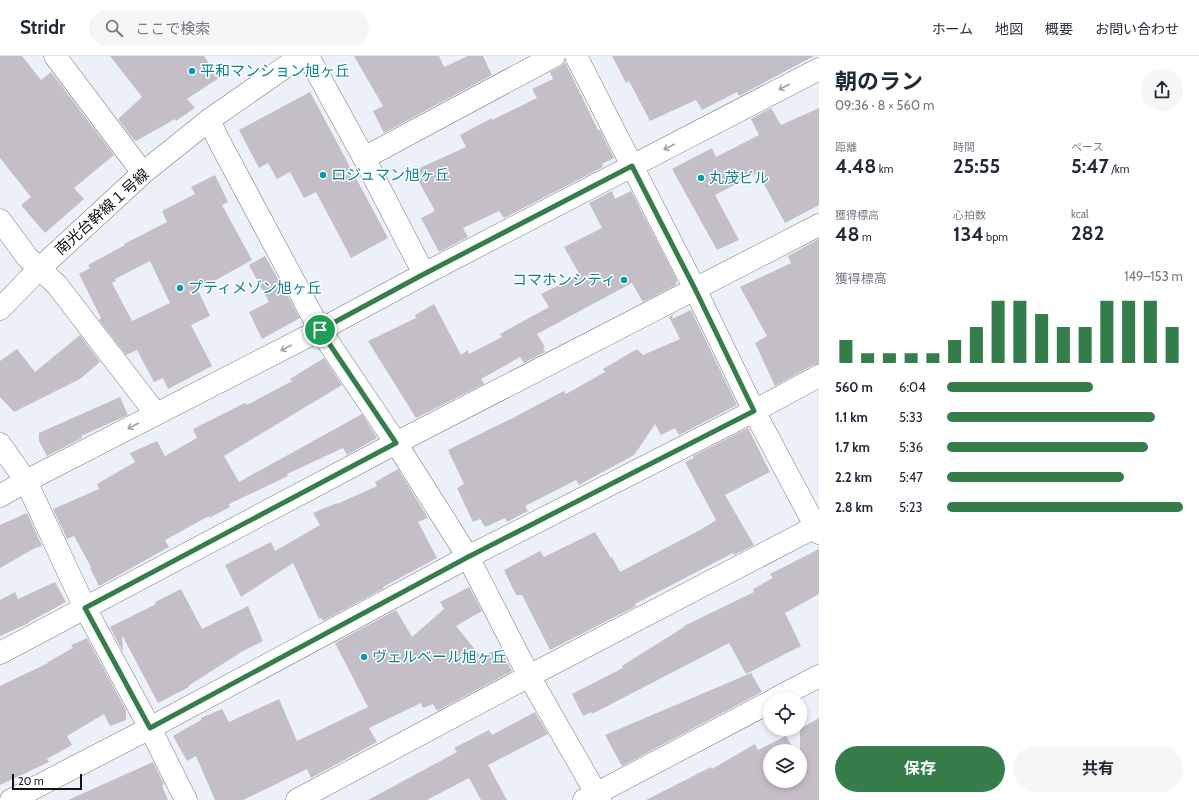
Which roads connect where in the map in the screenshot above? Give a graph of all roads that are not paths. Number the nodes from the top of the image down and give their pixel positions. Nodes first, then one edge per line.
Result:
1 (55, 56) edge
2 (301, 56) edge
3 (308, 56) edge
4 (554, 56) edge
5 (576, 56) edge
6 (819, 69) edge
7 (209, 120) junction
8 (364, 158) junction
9 (632, 166) junction
10 (143, 173) junction
11 (0, 220) edge
12 (819, 225) edge
13 (39, 269) junction
14 (424, 274) junction
15 (695, 289) junction
16 (0, 309) edge
17 (320, 330) junction
18 (819, 376) edge
19 (754, 411) junction
20 (156, 414) junction
21 (396, 443) junction
22 (0, 444) edge
23 (26, 481) junction
24 (0, 496) edge
25 (818, 528) edge
26 (468, 557) junction
27 (85, 608) junction
28 (0, 653) edge
29 (529, 676) junction
30 (819, 676) edge
31 (788, 692) edge
32 (763, 706) edge
33 (150, 728) junction
34 (593, 798) edge
35 (11, 800) edge
36 (186, 800) edge
37 (297, 800) edge

1 - 10 street
2 - 7 street, 南光台幹線１号線
3 - 8 street
4 - 8 street
5 - 9 street
6 -> 9 street
7 - 10 street, 南光台幹線１号線
7 - 17 street
8 - 14 street
9 - 14 street
9 - 15 street
10 - 13 street, 南光台幹線１号線
11 - 13 street
12 - 15 street
13 - 16 street, 南光台幹線１号線
13 - 20 street
14 - 17 street
15 - 19 street
15 - 21 street
17 -> 20 street
17 - 21 street
18 - 19 street
19 - 25 street
19 - 26 street
20 -> 23 street
21 - 26 street
21 - 27 street
22 - 23 street
23 - 24 street
23 - 27 street
25 - 29 street
26 - 29 street
26 - 33 street
27 - 28 street
27 - 33 street
29 - 34 street
29 - 37 street
30 - 31 street
32 - 34 street
33 - 35 street
33 - 36 street

